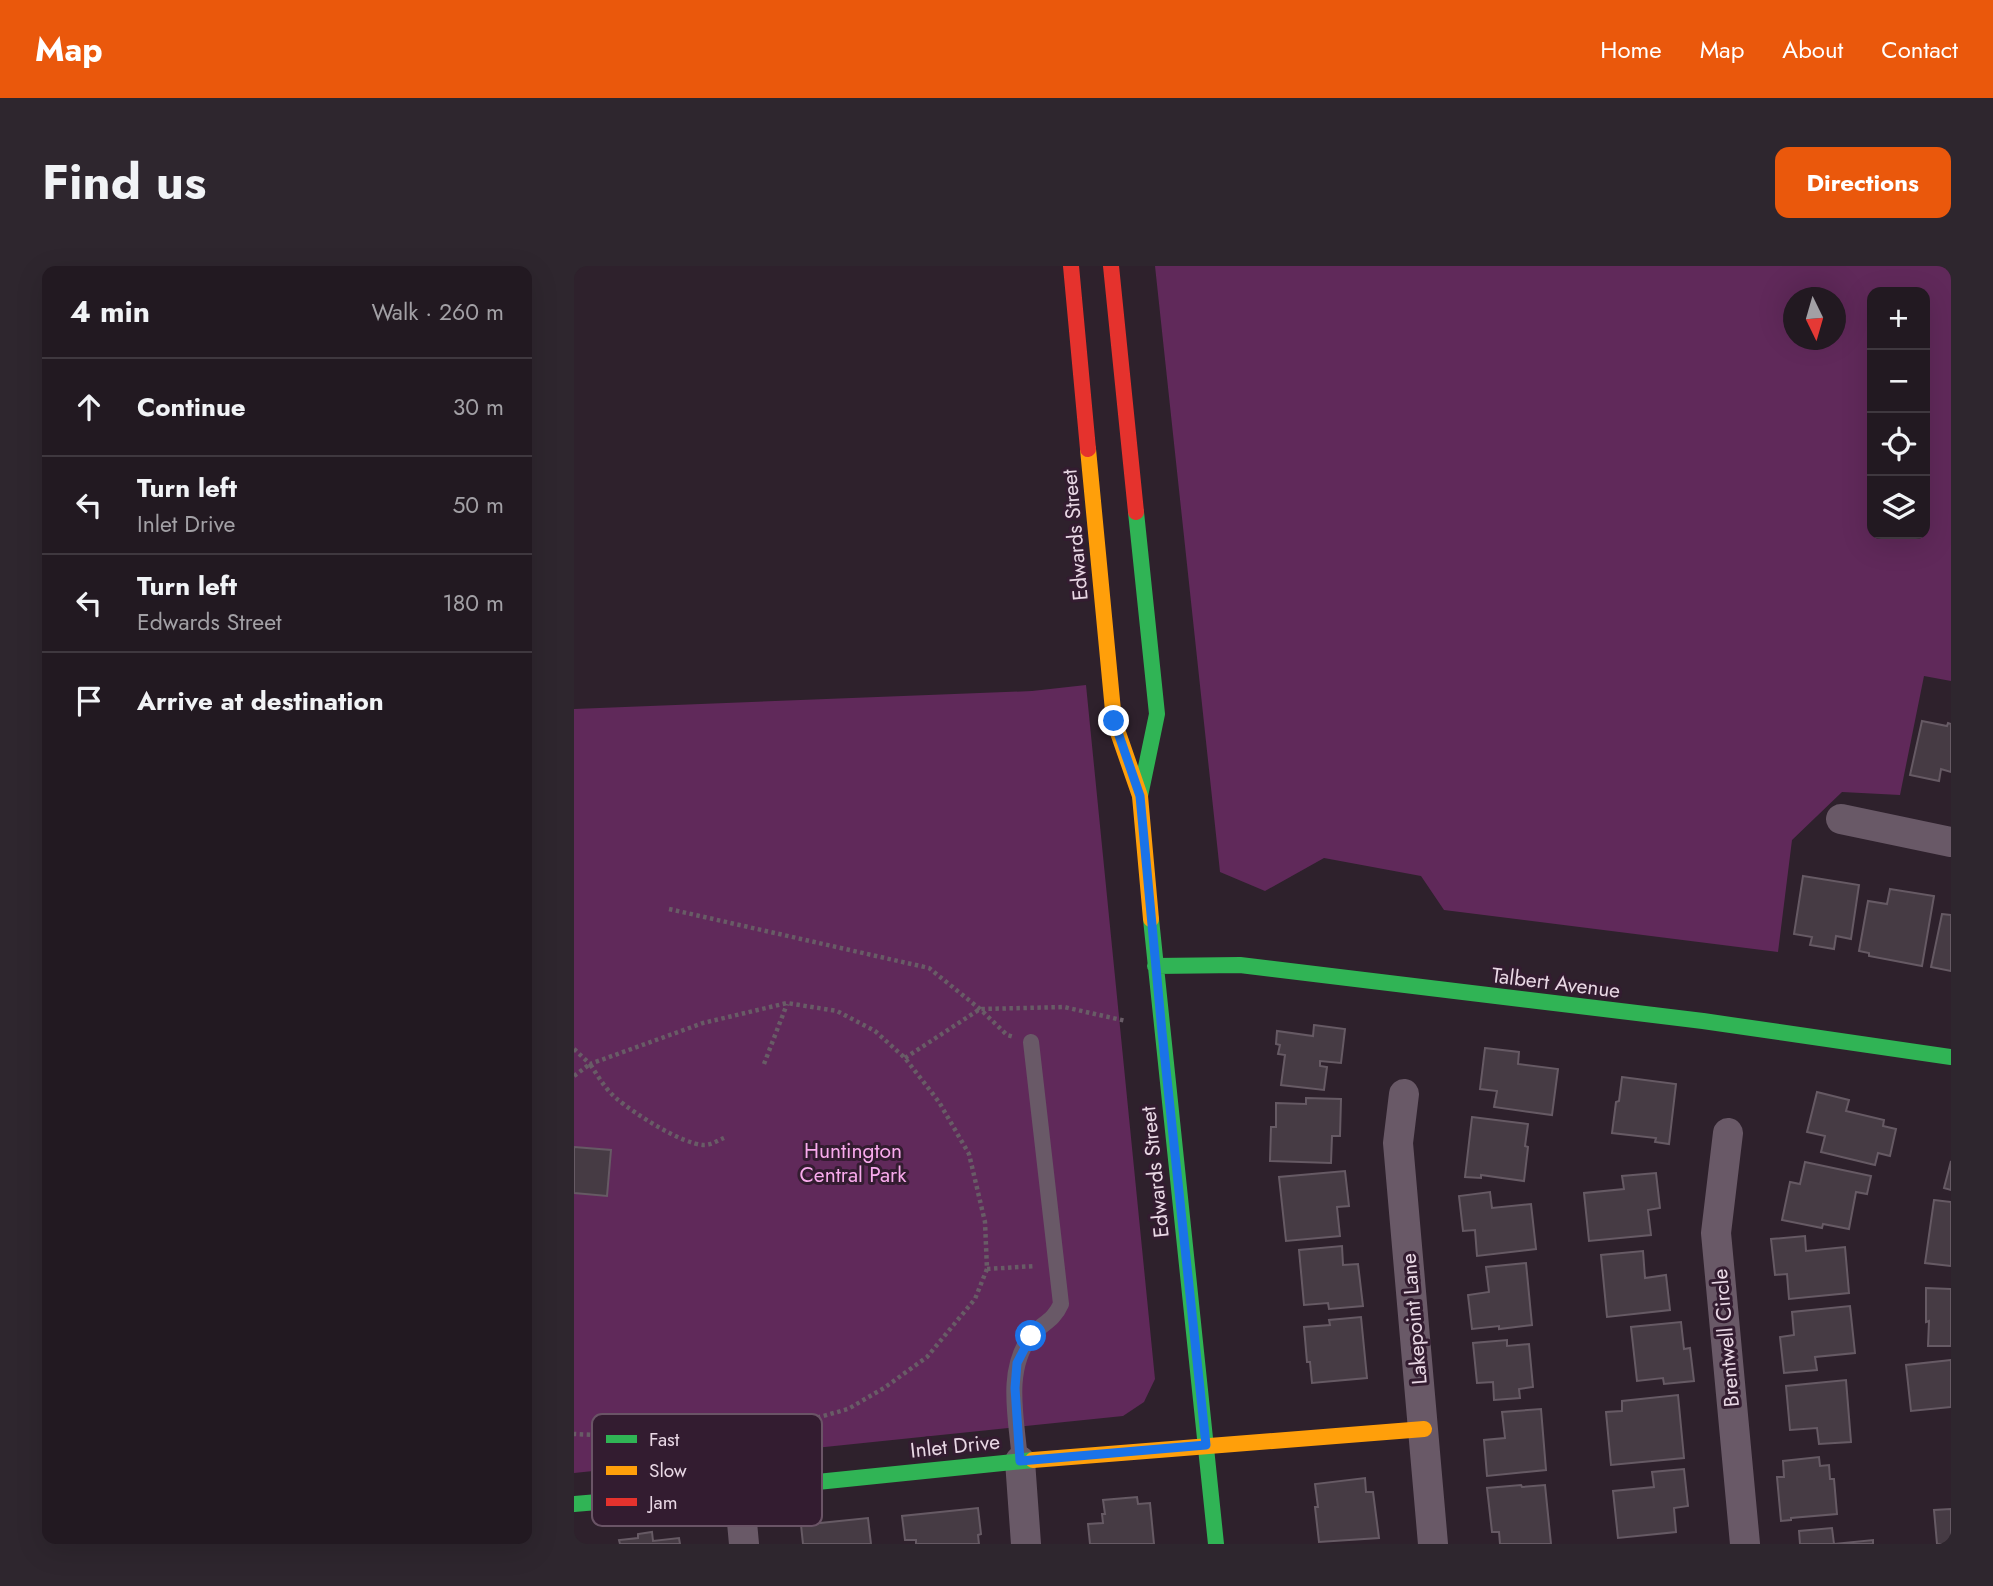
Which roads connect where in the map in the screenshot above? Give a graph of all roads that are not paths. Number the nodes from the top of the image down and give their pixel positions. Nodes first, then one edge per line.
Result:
1 (1071, 266) edge
2 (1111, 266) edge
3 (1140, 796) junction
4 (1841, 820) dead end
5 (1951, 842) edge
6 (1155, 966) junction
7 (1031, 1042) road end
8 (1951, 1057) edge
9 (1404, 1094) dead end
10 (1728, 1133) dead end
11 (1424, 1429) junction
12 (1206, 1445) junction
13 (1020, 1461) junction
14 (822, 1481) edge
15 (592, 1502) edge
16 (574, 1504) edge
17 (742, 1526) edge
18 (744, 1544) edge
19 (1026, 1544) edge
20 (1216, 1544) edge
21 (1433, 1544) edge
22 (1745, 1544) edge

1 - 3 main road, Edwards Street
2 - 3 main road, Edwards Street
3 - 6 main road, Edwards Street
4 - 5 street
6 - 8 main road, Talbert Avenue
6 - 12 main road, Edwards Street
7 - 13 lane
9 - 11 street, Lakepoint Lane
10 - 22 street, Brentwell Circle
11 - 12 main road, Inlet Drive
11 - 21 street, Lakepoint Lane
12 - 13 main road, Inlet Drive
12 - 20 main road, Edwards Street
13 - 14 main road, Inlet Drive
13 - 19 street
15 - 16 main road, Inlet Drive
17 - 18 street

